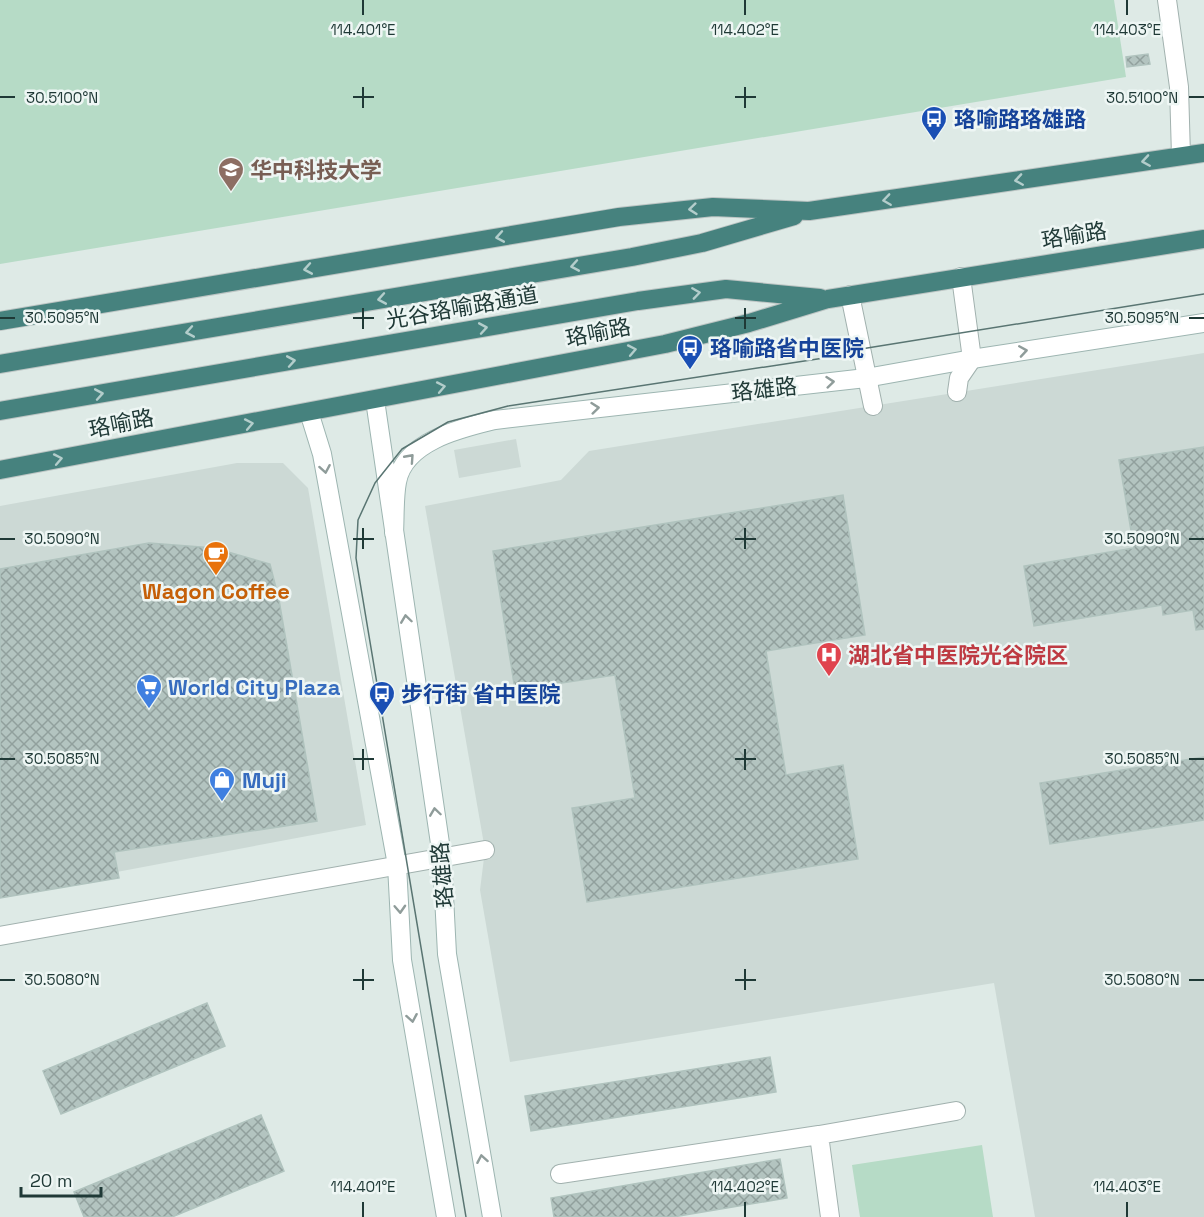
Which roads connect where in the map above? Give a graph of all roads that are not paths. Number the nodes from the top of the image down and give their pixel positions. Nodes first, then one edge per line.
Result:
1 (1167, 0) edge
2 (1204, 153) edge
3 (1181, 156) junction
4 (809, 211) junction
5 (1204, 239) edge
6 (961, 278) junction
7 (850, 295) junction
8 (828, 299) junction
9 (0, 321) edge
10 (1204, 324) edge
11 (972, 359) junction
12 (0, 364) edge
13 (866, 378) junction
14 (957, 392) dead end
15 (375, 400) junction
16 (873, 406) dead end
17 (0, 411) edge
18 (309, 412) junction
19 (0, 470) edge
20 (394, 533) junction
21 (485, 850) dead end
22 (442, 857) junction
23 (398, 865) junction
24 (0, 936) edge
25 (956, 1111) dead end
26 (819, 1135) junction
27 (560, 1174) dead end
28 (446, 1217) edge
29 (492, 1217) edge
30 (830, 1217) edge

1 - 3 main road
2 - 3 highway
3 -> 4 highway
4 -> 9 highway
4 -> 12 highway, 光谷珞喻路通道
5 - 6 highway, 珞喻路
6 - 7 highway, 珞喻路
6 - 11 main road
7 - 8 highway, 珞喻路
7 - 13 main road
15 -> 8 highway, 珞喻路
17 -> 8 highway, 光谷珞喻路通道
11 -> 10 main road, 珞雄路
11 - 13 main road, 珞雄路
11 - 14 main road
13 - 16 main road
20 -> 13 main road, 珞雄路
15 - 18 highway, 珞喻路
15 - 20 main road, 珞雄路
19 -> 18 highway, 珞喻路
18 -> 23 main road
22 -> 20 main road, 珞雄路
21 - 22 main road
22 - 23 main road
29 -> 22 main road, 珞雄路
23 - 24 main road
23 -> 28 main road
25 - 26 main road
26 - 27 main road
26 - 30 main road

